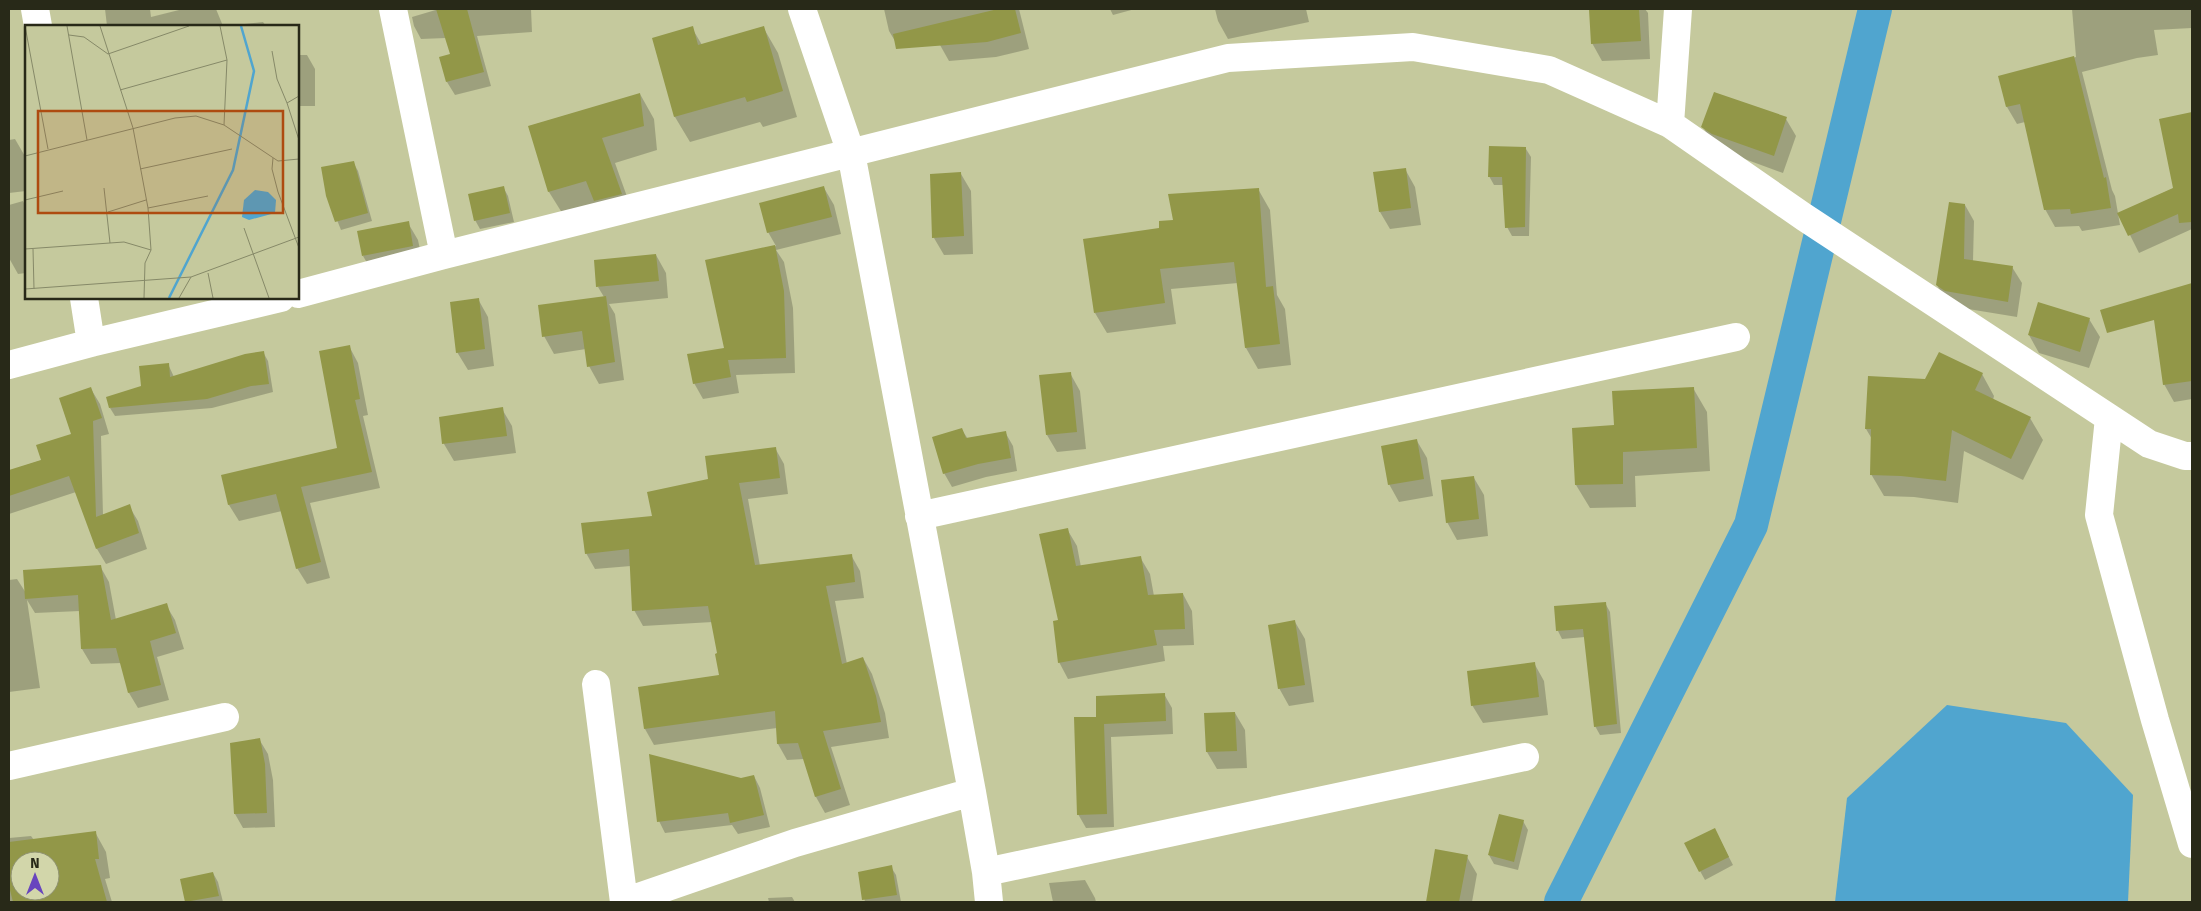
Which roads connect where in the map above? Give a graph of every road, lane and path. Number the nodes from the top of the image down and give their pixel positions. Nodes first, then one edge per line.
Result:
1 (35, 9) edge
2 (393, 9) edge
3 (802, 9) edge
4 (1678, 9) edge
5 (38, 25) edge
6 (1670, 124) junction
7 (851, 153) junction
8 (444, 255) junction
9 (299, 294) edge
10 (84, 299) edge
11 (277, 299) edge
12 (1736, 337) dead end
13 (91, 343) junction
14 (9, 365) edge
15 (2109, 418) junction
16 (2192, 456) edge
17 (919, 516) junction
18 (596, 684) dead end
19 (225, 717) dead end
20 (1525, 757) dead end
21 (9, 766) edge
22 (972, 792) junction
23 (2192, 844) edge
24 (986, 872) junction
25 (624, 902) edge
26 (989, 902) edge

1 - 5 street
2 - 8 street
3 - 7 street
4 - 6 street
6 - 7 street
6 - 15 street
7 - 8 street
7 - 17 street
8 - 9 street
10 - 13 street
11 - 13 street
12 - 17 street
13 - 14 street
15 - 16 street
15 - 23 street
17 - 22 street
18 - 25 street
19 - 21 street
20 - 24 street
22 - 24 street
22 - 25 street
24 - 26 street

